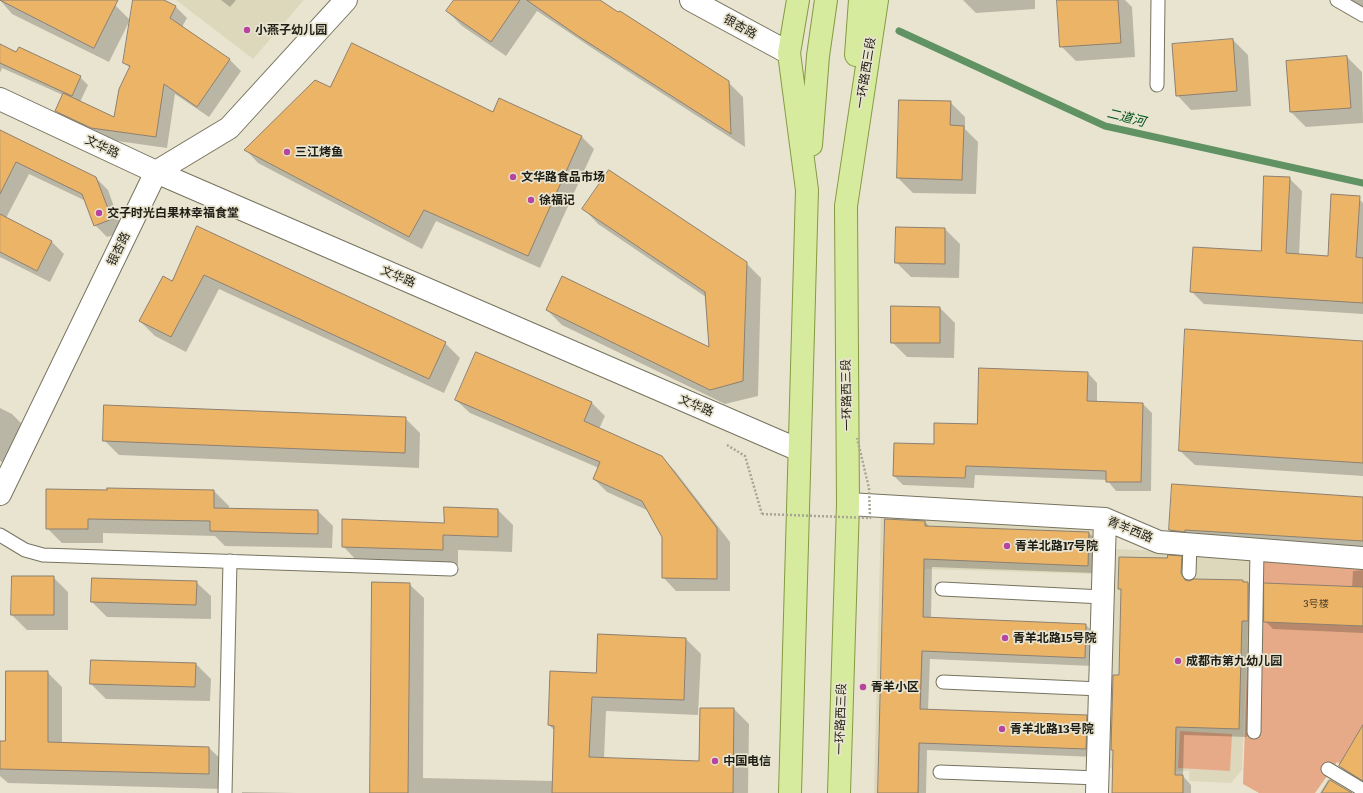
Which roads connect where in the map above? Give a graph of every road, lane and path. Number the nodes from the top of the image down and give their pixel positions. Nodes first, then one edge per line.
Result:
1 (346, 0) edge
2 (691, 0) edge
3 (798, 0) edge
4 (826, 0) edge
5 (860, 0) edge
6 (878, 0) edge
7 (1158, 0) edge
8 (1337, 0) edge
9 (1363, 15) edge
10 (789, 53) junction
11 (1158, 85) dead end
12 (0, 99) edge
13 (156, 172) junction
14 (807, 190) junction
15 (846, 206) junction
16 (857, 438) dead end
17 (723, 442) dead end
18 (799, 450) junction
19 (0, 494) edge
20 (848, 504) junction
21 (1105, 519) junction
22 (0, 535) edge
23 (1190, 545) junction
24 (1258, 550) junction
25 (1363, 558) edge
26 (230, 562) junction
27 (451, 569) dead end
28 (1189, 573) dead end
29 (942, 589) dead end
30 (1103, 597) junction
31 (943, 682) dead end
32 (1100, 689) junction
33 (1254, 732) dead end
34 (1328, 769) dead end
35 (940, 772) dead end
36 (1097, 785) edge
37 (1363, 790) edge
38 (225, 793) edge
39 (790, 793) edge
40 (839, 793) edge

1 - 13 street
2 - 10 street, 银杏路
3 - 10 main road
4 - 14 main road
5 - 15 main road
6 - 15 main road, 一环路西三段
7 - 11 lane
8 - 9 lane
10 - 14 main road
12 - 13 street, 文华路
13 - 18 street, 文华路
13 - 19 street, 银杏路
14 - 18 main road
15 - 20 main road, 一环路西三段
16 - 17 path, bridge
18 - 39 main road
20 - 21 street, 青羊西路
20 - 40 main road, 一环路西三段
21 - 23 street, 青羊西路
21 - 30 street
22 - 26 lane
23 - 24 street, 青羊西路
23 - 28 lane
24 - 25 street, 青羊西路
24 - 33 lane
26 - 27 lane
26 - 38 lane
29 - 30 lane
30 - 32 street
31 - 32 lane
32 - 36 street
34 - 37 lane
35 - 36 lane

